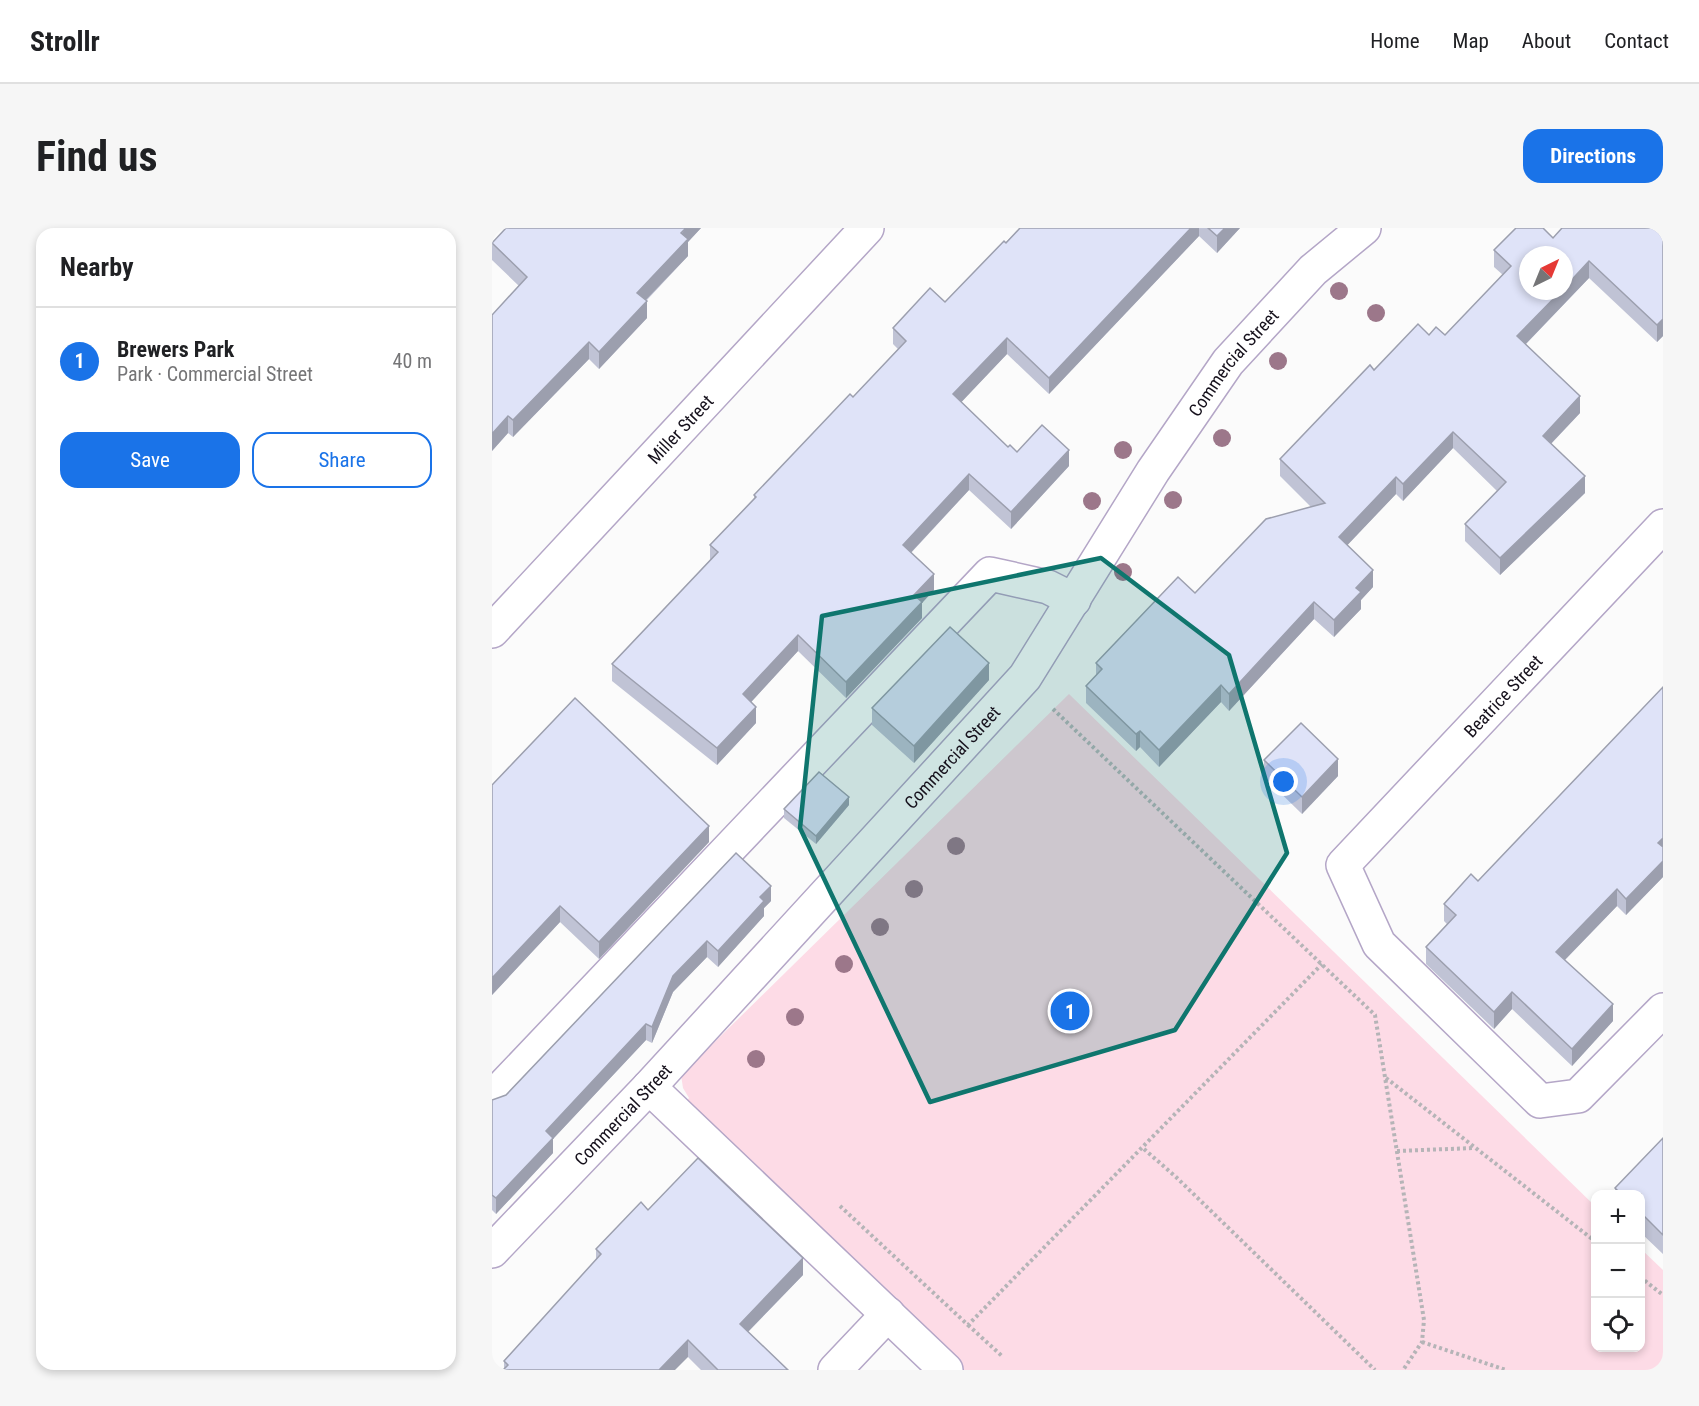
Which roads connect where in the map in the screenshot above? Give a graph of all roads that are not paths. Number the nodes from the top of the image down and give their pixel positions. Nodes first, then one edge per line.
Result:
1 (867, 228) edge
2 (1364, 228) edge
3 (1663, 526) edge
4 (1074, 600) junction
5 (492, 631) edge
6 (1663, 1010) edge
7 (649, 1087) junction
8 (492, 1098) edge
9 (492, 1251) edge
10 (888, 1314) junction
11 (835, 1370) edge
12 (946, 1370) edge

1 - 5 street, Miller Street
2 - 4 street, Commercial Street
3 - 6 street, Beatrice Street
4 - 7 street, Commercial Street
4 - 8 street
7 - 9 street, Commercial Street
7 - 10 street
10 - 11 street
10 - 12 street

